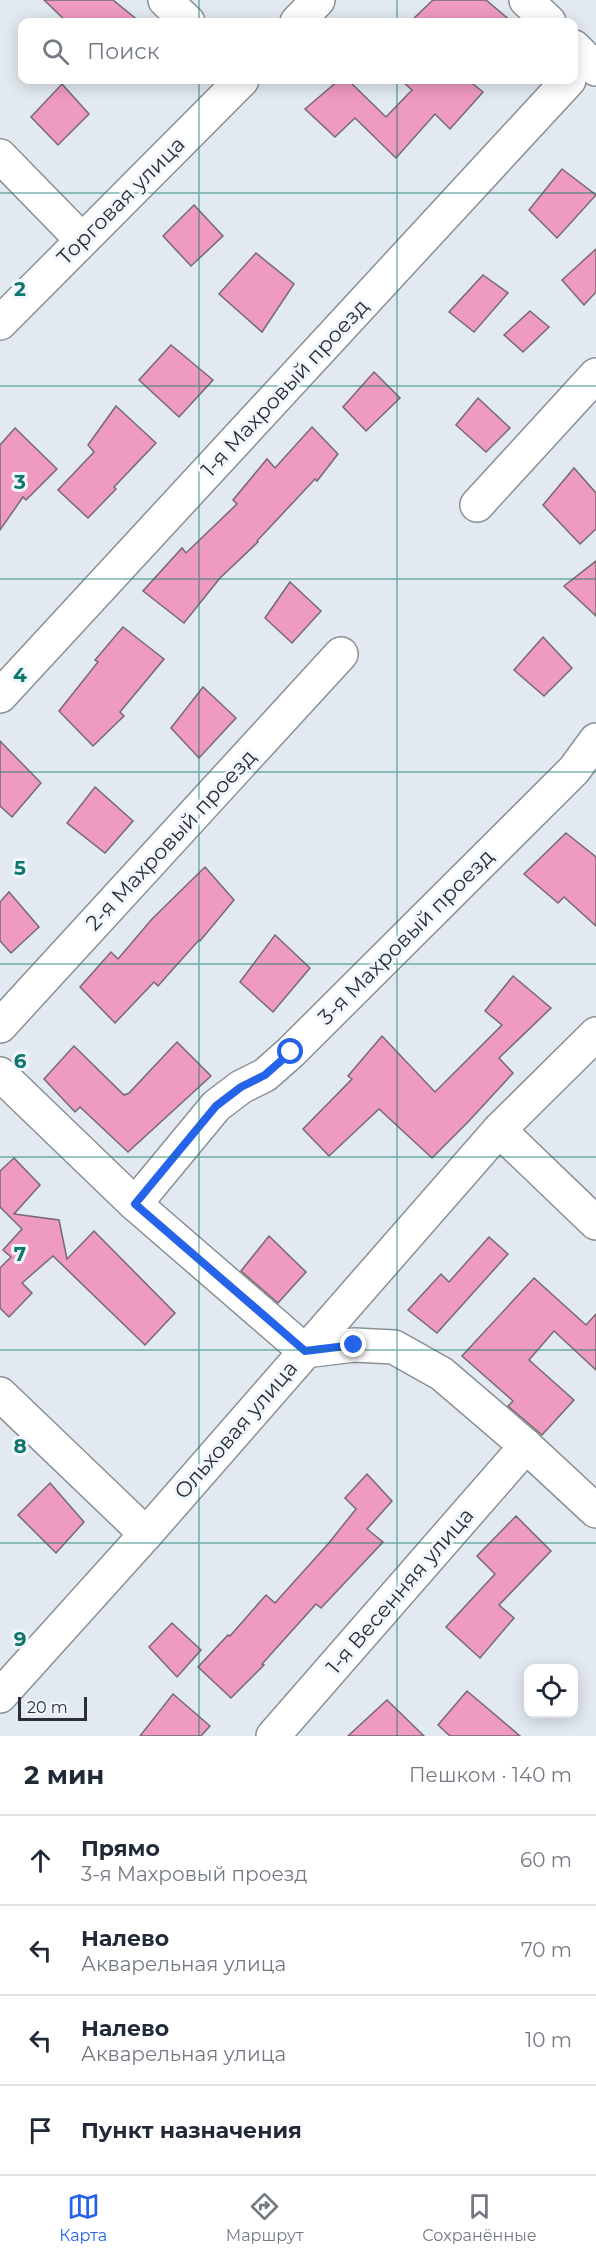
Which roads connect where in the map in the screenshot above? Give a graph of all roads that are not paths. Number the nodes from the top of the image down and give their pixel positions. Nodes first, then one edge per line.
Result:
1 (165, 0) edge
2 (318, 0) edge
3 (526, 0) edge
4 (184, 18) edge
5 (301, 18) edge
6 (545, 18) edge
7 (238, 84) edge
8 (563, 84) edge
9 (0, 156) edge
10 (82, 240) junction
11 (0, 323) edge
12 (596, 375) edge
13 (477, 505) dead end
14 (341, 654) dead end
15 (0, 696) edge
16 (596, 740) edge
17 (0, 1026) edge
18 (596, 1034) edge
19 (0, 1074) edge
20 (499, 1130) junction
21 (135, 1204) junction
22 (596, 1223) edge
23 (305, 1351) junction
24 (0, 1394) edge
25 (526, 1446) junction
26 (596, 1511) edge
27 (146, 1534) junction
28 (0, 1695) edge
29 (273, 1736) edge

1 - 4 street
2 - 5 street
3 - 6 street
7 - 10 street, Торговая улица
8 - 15 street, 1-я Махровый проезд
9 - 10 street
10 - 11 street, Торговая улица
12 - 13 street
14 - 17 street, 2-я Махровый проезд
16 - 21 street, 3-я Махровый проезд
18 - 20 street, Ольховая улица
19 - 21 street
20 - 22 street
20 - 23 street, Ольховая улица
21 - 23 street
23 - 25 street
23 - 27 street, Ольховая улица
24 - 27 street
25 - 26 street
25 - 29 street, 1-я Весенняя улица
27 - 28 street, Ольховая улица

